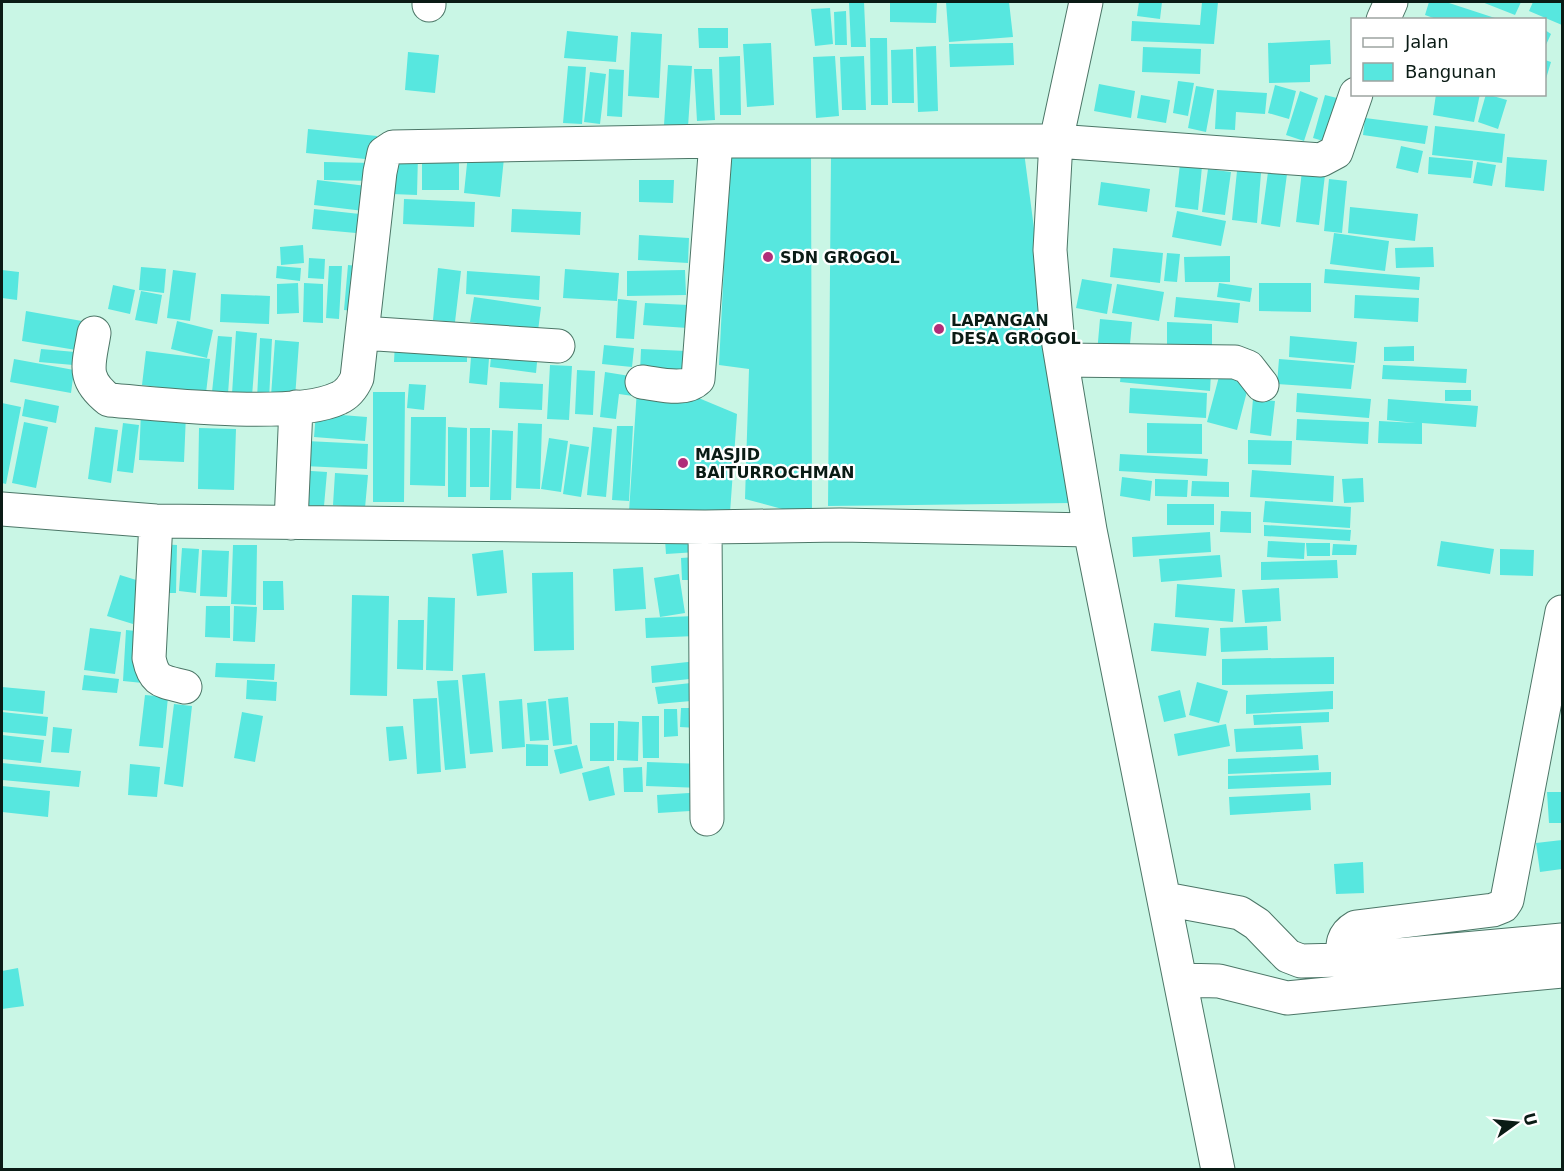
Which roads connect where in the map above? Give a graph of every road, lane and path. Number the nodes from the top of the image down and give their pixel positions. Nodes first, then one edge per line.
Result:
1 (1086, 2) edge
2 (1391, 2) edge
3 (1384, 18) edge
4 (1355, 96) edge
5 (716, 141) junction
6 (1056, 141) junction
7 (94, 333) dead end
8 (362, 333) junction
9 (558, 346) dead end
10 (1062, 360) junction
11 (642, 382) dead end
12 (1262, 385) dead end
13 (296, 407) junction
14 (2, 509) edge
15 (156, 521) junction
16 (291, 523) junction
17 (705, 527) junction
18 (1090, 530) junction
19 (1563, 612) edge
20 (185, 687) dead end
21 (707, 819) dead end
22 (1165, 899) junction
23 (1563, 939) edge
24 (1288, 956) junction
25 (1342, 960) junction
26 (1563, 971) edge
27 (1181, 980) junction
28 (1277, 996) junction
29 (1218, 1170) edge

1 - 6 street
2 - 3 street
4 - 6 street
5 - 6 street
5 - 8 street
5 - 11 street
6 - 10 street
7 - 13 street
8 - 9 street
8 - 13 street
10 - 12 street
10 - 18 street
13 - 16 street
14 - 15 street
15 - 16 street
15 - 20 street
16 - 17 street
17 - 18 street
17 - 21 street
18 - 22 street
19 - 25 street
22 - 24 street
22 - 27 street
23 - 25 street
24 - 25 street
24 - 28 street
26 - 28 street
27 - 28 street
27 - 29 street

